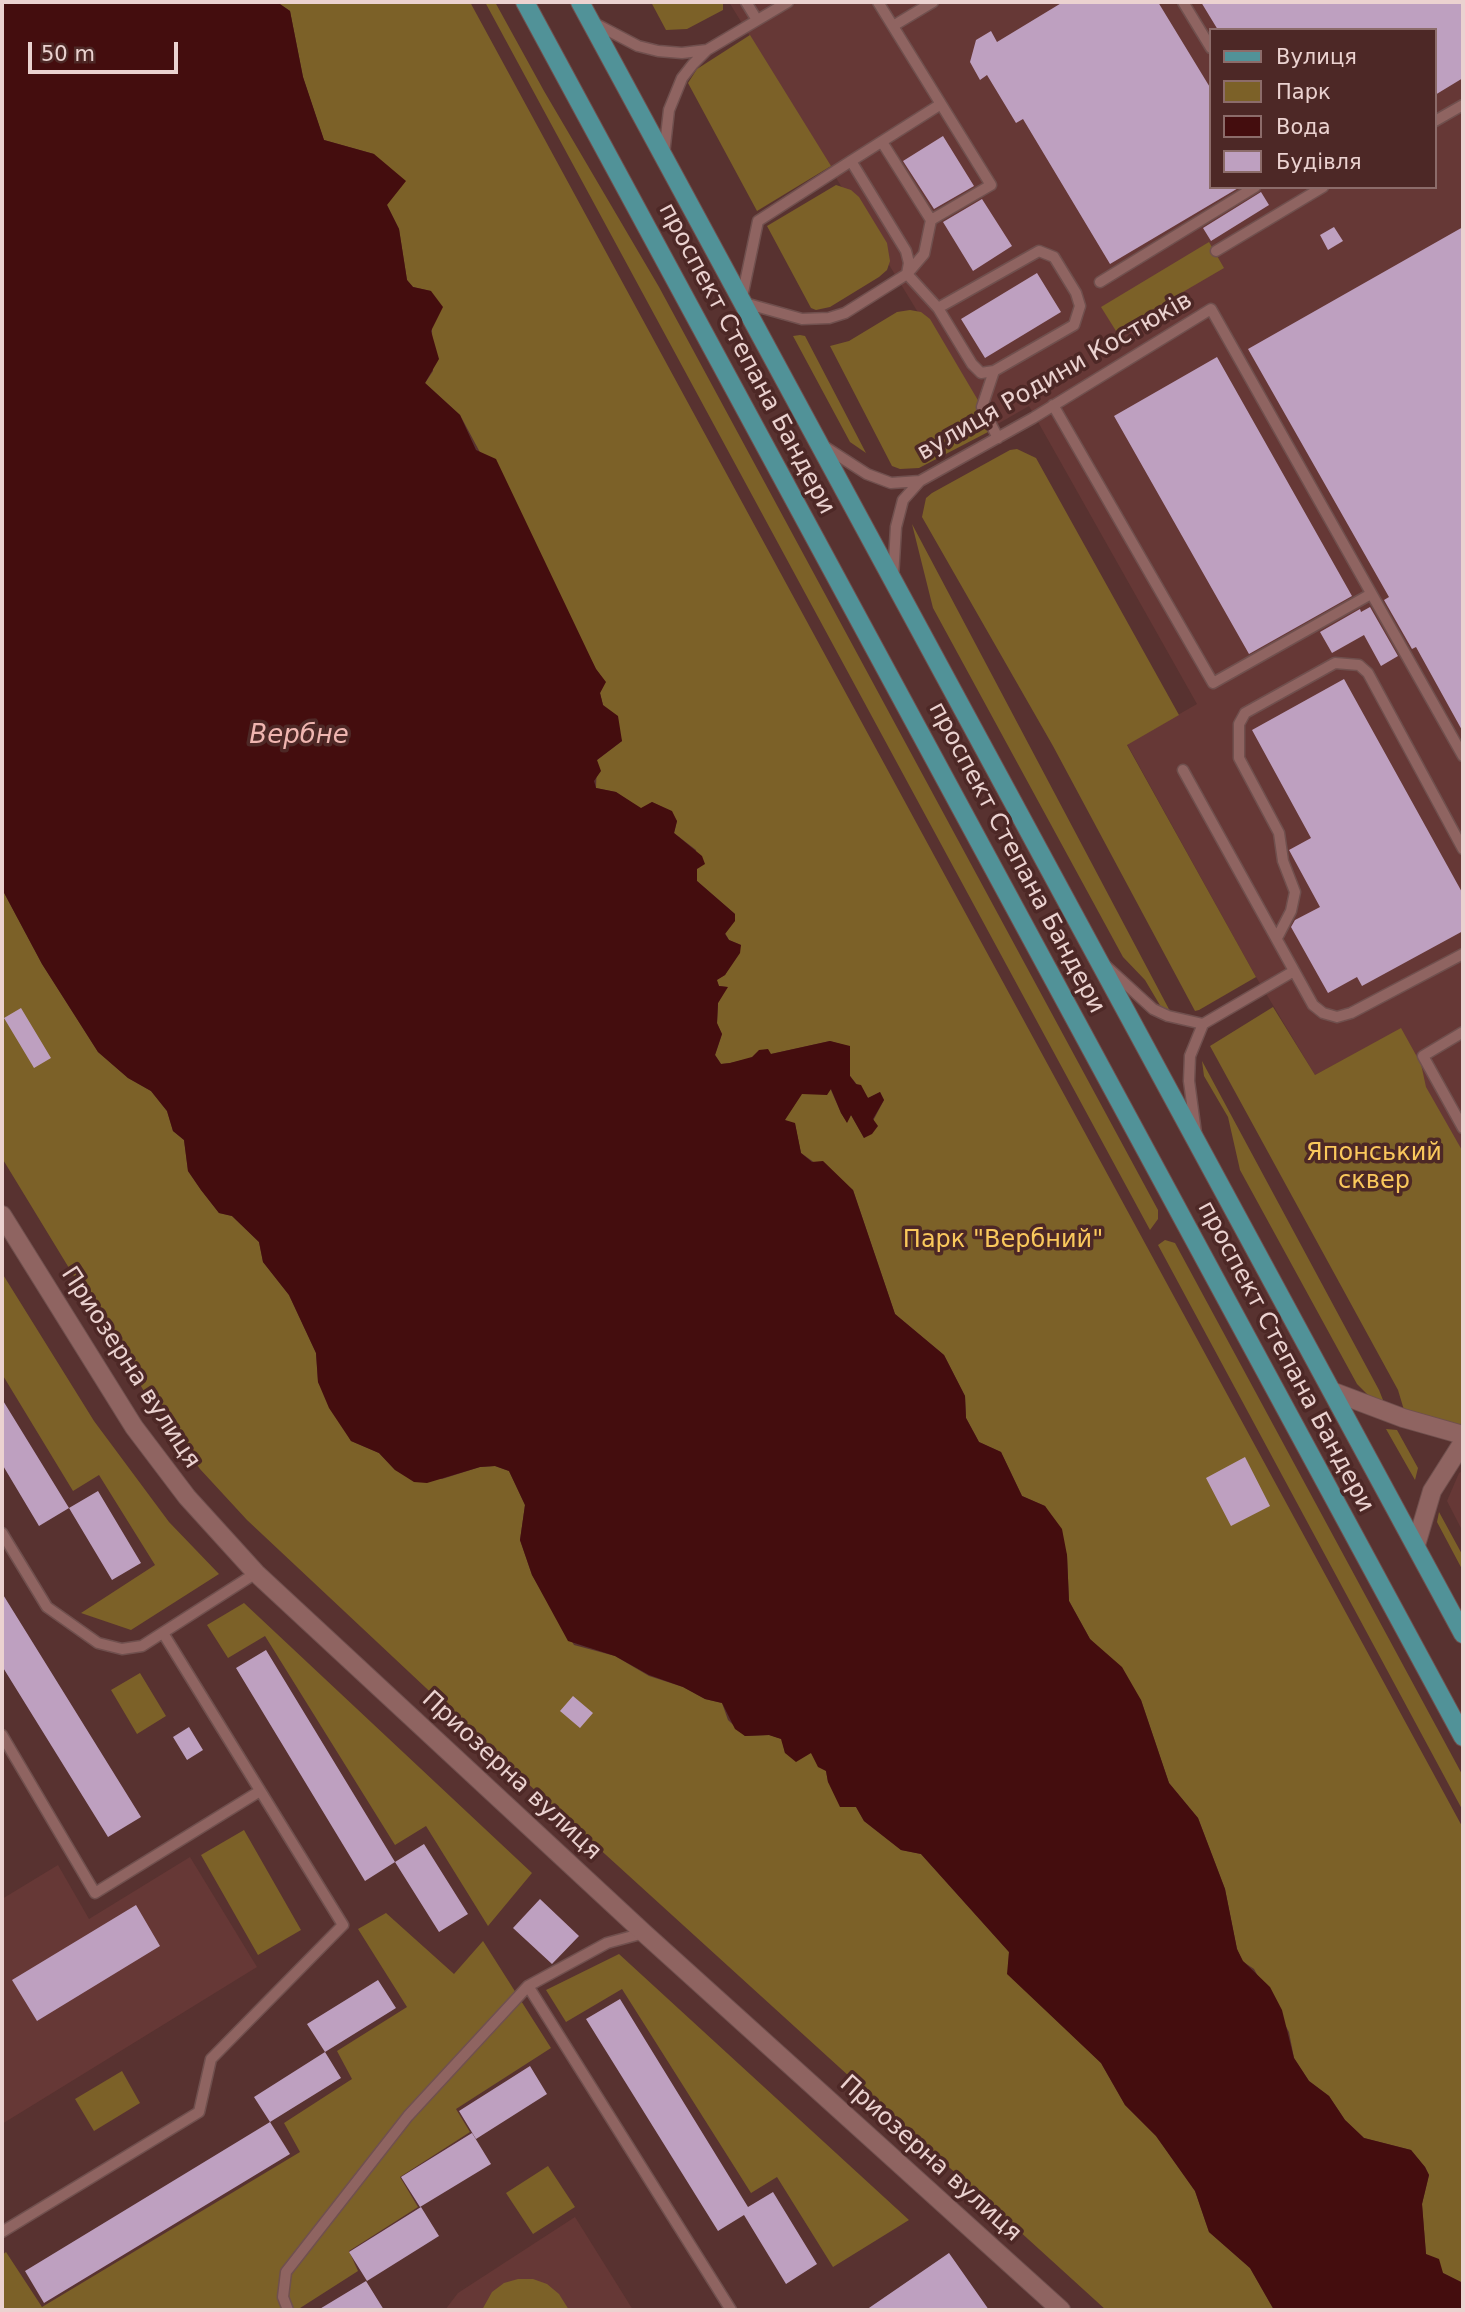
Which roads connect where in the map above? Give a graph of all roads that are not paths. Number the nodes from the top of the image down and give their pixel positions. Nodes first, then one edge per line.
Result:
1 (525, 2) edge
2 (580, 2) edge
3 (746, 2) edge
4 (788, 2) edge
5 (878, 2) edge
6 (933, 2) edge
7 (1183, 2) edge
8 (757, 20) junction
9 (591, 22) junction
10 (893, 26) junction
11 (1210, 46) edge
12 (707, 50) junction
13 (941, 104) junction
14 (1463, 104) edge
15 (1437, 120) edge
16 (882, 142) junction
17 (664, 157) junction
18 (851, 161) junction
19 (1252, 189) edge
20 (1298, 189) edge
21 (1320, 189) edge
22 (1304, 198) junction
23 (931, 220) junction
24 (1216, 251) dead end
25 (906, 274) junction
26 (1100, 282) dead end
27 (741, 302) junction
28 (938, 309) junction
29 (995, 371) junction
30 (1053, 405) junction
31 (998, 438) junction
32 (816, 441) junction
33 (920, 481) junction
34 (893, 584) junction
35 (1371, 594) junction
36 (1463, 756) edge
37 (1183, 770) dead end
38 (1463, 849) edge
39 (1277, 938) junction
40 (1463, 954) edge
41 (1099, 959) junction
42 (1294, 971) junction
43 (1203, 1024) junction
44 (1463, 1032) edge
45 (1463, 1128) edge
46 (1197, 1137) junction
47 (2, 1215) edge
48 (1334, 1391) junction
49 (1463, 1436) edge
50 (1463, 1442) edge
51 (2, 1533) edge
52 (1416, 1545) junction
53 (256, 1573) junction
54 (163, 1633) junction
55 (1463, 1634) edge
56 (2, 1735) edge
57 (1463, 1737) edge
58 (260, 1791) junction
59 (644, 1933) junction
60 (528, 1986) junction
61 (2, 2232) edge
62 (288, 2310) edge
63 (731, 2310) edge
64 (1061, 2310) edge

1 - 57 main road, проспект Степана Бандери
2 - 9 main road, проспект Степана Бандери
3 - 8 lane
4 - 8 lane
5 - 10 lane
6 - 10 lane
7 - 11 lane
8 - 12 lane
9 - 12 lane
9 - 17 main road, проспект Степана Бандери
10 - 13 lane
12 - 17 lane
13 - 16 lane
13 - 23 lane
14 - 15 lane
16 - 18 lane
16 - 23 lane
17 - 27 main road, проспект Степана Бандери
18 - 25 lane
18 - 27 lane
19 - 26 lane
20 - 22 lane
21 - 22 lane
22 - 24 lane
23 - 25 lane
25 - 27 lane
25 - 28 lane
27 - 32 main road, проспект Степана Бандери
28 - 29 lane
28 - 29 lane
29 - 31 lane
30 - 31 lane, вулиця Родини Костюків
30 - 35 lane
30 - 35 lane, вулиця Родини Костюків
31 - 33 lane, вулиця Родини Костюків
32 - 33 lane
32 - 34 main road, проспект Степана Бандери
33 - 34 lane
34 - 41 main road, проспект Степана Бандери
35 - 36 lane
37 - 39 lane
38 - 39 lane
39 - 42 lane
40 - 42 lane
41 - 43 lane
41 - 46 main road, проспект Степана Бандери
42 - 43 lane
43 - 46 lane
44 - 45 lane
46 - 48 main road, проспект Степана Бандери
47 - 53 street, Приозерна вулиця
48 - 49 street
48 - 52 main road, проспект Степана Бандери
50 - 52 street
51 - 54 lane
52 - 55 main road, проспект Степана Бандери
53 - 54 lane
53 - 59 street, Приозерна вулиця
54 - 58 lane
56 - 58 lane
58 - 61 lane
59 - 60 lane
59 - 64 street, Приозерна вулиця
60 - 62 lane
60 - 63 lane

